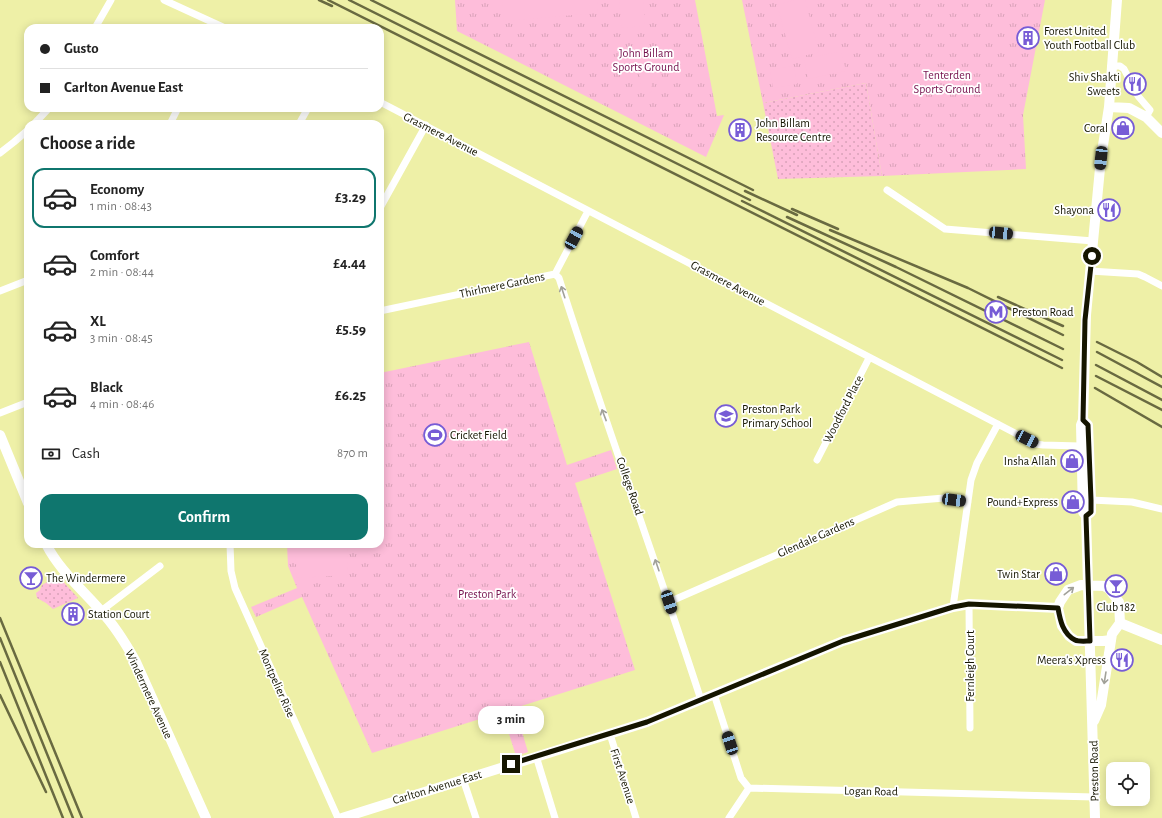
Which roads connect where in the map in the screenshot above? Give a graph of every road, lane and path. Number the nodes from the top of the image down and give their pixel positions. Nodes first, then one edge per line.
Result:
1 (110, 0) edge
2 (164, 0) edge
3 (1117, 0) edge
4 (97, 24) edge
5 (215, 24) edge
6 (1111, 66) junction
7 (1138, 96) junction
8 (384, 104) edge
9 (1109, 108) junction
10 (1129, 108) junction
11 (45, 112) edge
12 (1146, 118) junction
13 (38, 120) edge
14 (426, 126) junction
15 (24, 133) edge
16 (1162, 133) edge
17 (0, 153) edge
18 (887, 190) dead end
19 (384, 201) edge
20 (588, 211) junction
21 (1093, 241) junction
22 (1090, 271) junction
23 (555, 274) junction
24 (24, 282) edge
25 (1162, 286) edge
26 (0, 291) edge
27 (384, 310) edge
28 (869, 358) junction
29 (24, 403) edge
30 (0, 412) edge
31 (1083, 420) junction
32 (998, 424) junction
33 (0, 435) edge
34 (1080, 446) junction
35 (817, 460) dead end
36 (24, 493) edge
37 (1091, 500) junction
38 (968, 502) junction
39 (1162, 509) edge
40 (1086, 516) junction
41 (48, 548) edge
42 (230, 548) edge
43 (160, 566) dead end
44 (1088, 585) junction
45 (669, 602) junction
46 (969, 604) junction
47 (953, 607) junction
48 (1058, 608) junction
49 (101, 611) junction
50 (1120, 623) junction
51 (1111, 640) junction
52 (1162, 640) edge
53 (1090, 641) junction
54 (714, 694) junction
55 (701, 700) junction
56 (1092, 724) junction
57 (970, 728) dead end
58 (610, 734) junction
59 (536, 756) junction
60 (463, 780) junction
61 (749, 788) junction
62 (1094, 797) junction
63 (206, 818) edge
64 (344, 818) edge
65 (476, 818) edge
66 (556, 818) edge
67 (636, 818) edge
68 (729, 818) edge
69 (1095, 818) edge

1 - 4 street
2 - 5 street
3 - 6 street, Preston Road
6 - 7 street
6 - 9 street, Preston Road
7 - 10 street
7 - 12 street
8 - 14 street, Grasmere Avenue
9 - 10 street
9 - 21 street, Preston Road
10 - 12 street
11 - 13 street
12 - 16 street
14 - 19 street
14 - 20 street, Grasmere Avenue
15 - 17 street
18 - 21 street
20 - 23 street, Thirlmere Gardens
20 - 28 street, Grasmere Avenue
21 - 22 street, Preston Road
22 - 25 street
22 - 31 street, Preston Road
23 - 27 street, Thirlmere Gardens
45 -> 23 street, College Road
24 - 26 street
28 - 32 street, Grasmere Avenue
28 - 35 street, Woodford Place
29 - 30 street
31 - 34 street, Preston Road
31 - 37 street, Preston Road
32 - 34 street, Grasmere Avenue
32 - 38 street
33 - 36 street
34 - 40 street, Preston Road
37 - 39 street
37 - 40 street, Preston Road
38 - 45 street, Glendale Gardens
38 - 47 street
40 - 44 street, Preston Road
41 - 49 street, Windermere Avenue
42 - 64 street, Montpelier Rise
43 - 49 street
48 -> 44 street
44 - 50 street
44 - 53 street, Preston Road
45 - 55 street, College Road
46 - 47 street, Carlton Avenue East
46 - 48 street, Carlton Avenue East
46 - 57 street, Fernleigh Court
47 - 54 street, Carlton Avenue East
48 - 53 street
49 - 63 street, Windermere Avenue
50 - 51 street
50 - 52 street
51 - 53 street
51 -> 56 street, Preston Road
53 - 56 street, Preston Road
54 - 55 street, Carlton Avenue East
54 - 61 street
55 - 58 street, Carlton Avenue East
56 - 62 street, Preston Road
58 - 59 street, Carlton Avenue East
58 - 67 street, First Avenue
59 - 60 street, Carlton Avenue East
59 - 66 street
60 - 64 street, Carlton Avenue East
60 - 65 street
61 - 62 street, Logan Road
61 - 68 street
62 - 69 street, Preston Road

